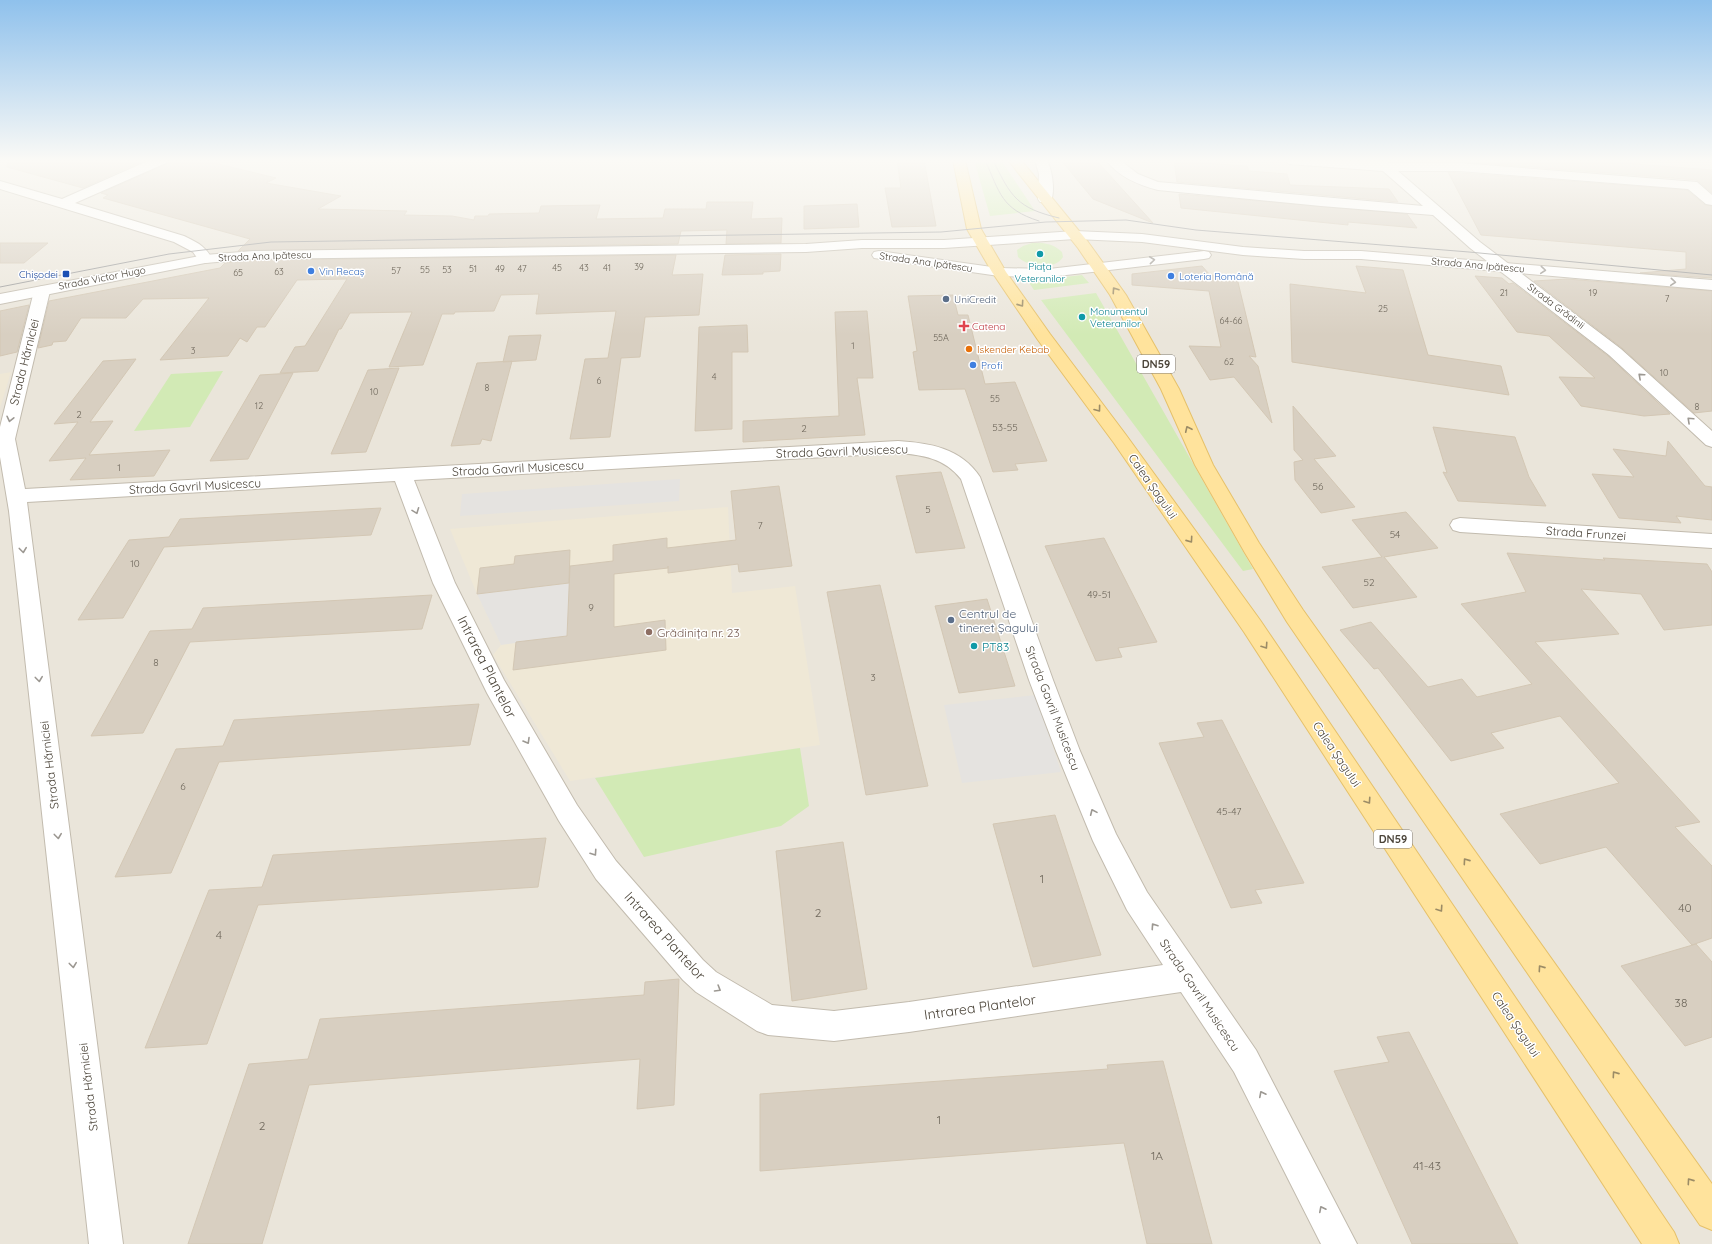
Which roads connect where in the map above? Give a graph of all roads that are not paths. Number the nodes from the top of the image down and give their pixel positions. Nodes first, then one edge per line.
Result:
1 (110, 218) edge
2 (971, 218) edge
3 (1061, 218) edge
4 (1443, 218) edge
5 (1075, 235) junction
6 (981, 242) junction
7 (806, 248) junction
8 (1243, 251) junction
9 (205, 259) junction
10 (1504, 267) junction
11 (1100, 268) junction
12 (999, 272) junction
13 (1712, 285) edge
14 (42, 291) junction
15 (0, 299) edge
16 (3, 440) edge
17 (1712, 441) edge
18 (402, 475) junction
19 (18, 504) junction
20 (1460, 525) dead end
21 (1712, 541) edge
22 (1188, 976) junction
23 (1712, 1213) edge
24 (106, 1244) edge
25 (1340, 1244) edge
26 (1662, 1244) edge

1 - 9 street
2 - 6 main road, DN59
3 - 5 main road, DN59
4 - 10 street, Strada Grădinii
5 - 6 street
5 - 8 street, Strada Ana Ipătescu
5 - 11 main road, DN59
6 - 7 street, Strada Ana Ipătescu
6 - 12 main road, DN59
7 - 9 street, Strada Ana Ipătescu
7 - 12 street, Strada Ana Ipătescu
8 - 10 street, Strada Ana Ipătescu
11 -> 8 street, Strada Ana Ipătescu
9 - 14 street, Strada Victor Hugo
10 -> 13 street, Strada Ana Ipătescu
17 -> 10 street, Strada Grădinii
11 - 12 street
23 -> 11 main road, DN59
12 -> 26 main road, Calea Șagului / DN59
14 - 15 street, Strada Victor Hugo
14 -> 16 street, Strada Hărniciei
16 - 19 street, Strada Hărniciei
18 - 19 street, Strada Gavril Musicescu
18 -> 22 street, Intrarea Plantelor
22 -> 18 street, Strada Gavril Musicescu
19 -> 24 street, Strada Hărniciei
20 - 21 street, Strada Frunzei
25 -> 22 street, Strada Gavril Musicescu

